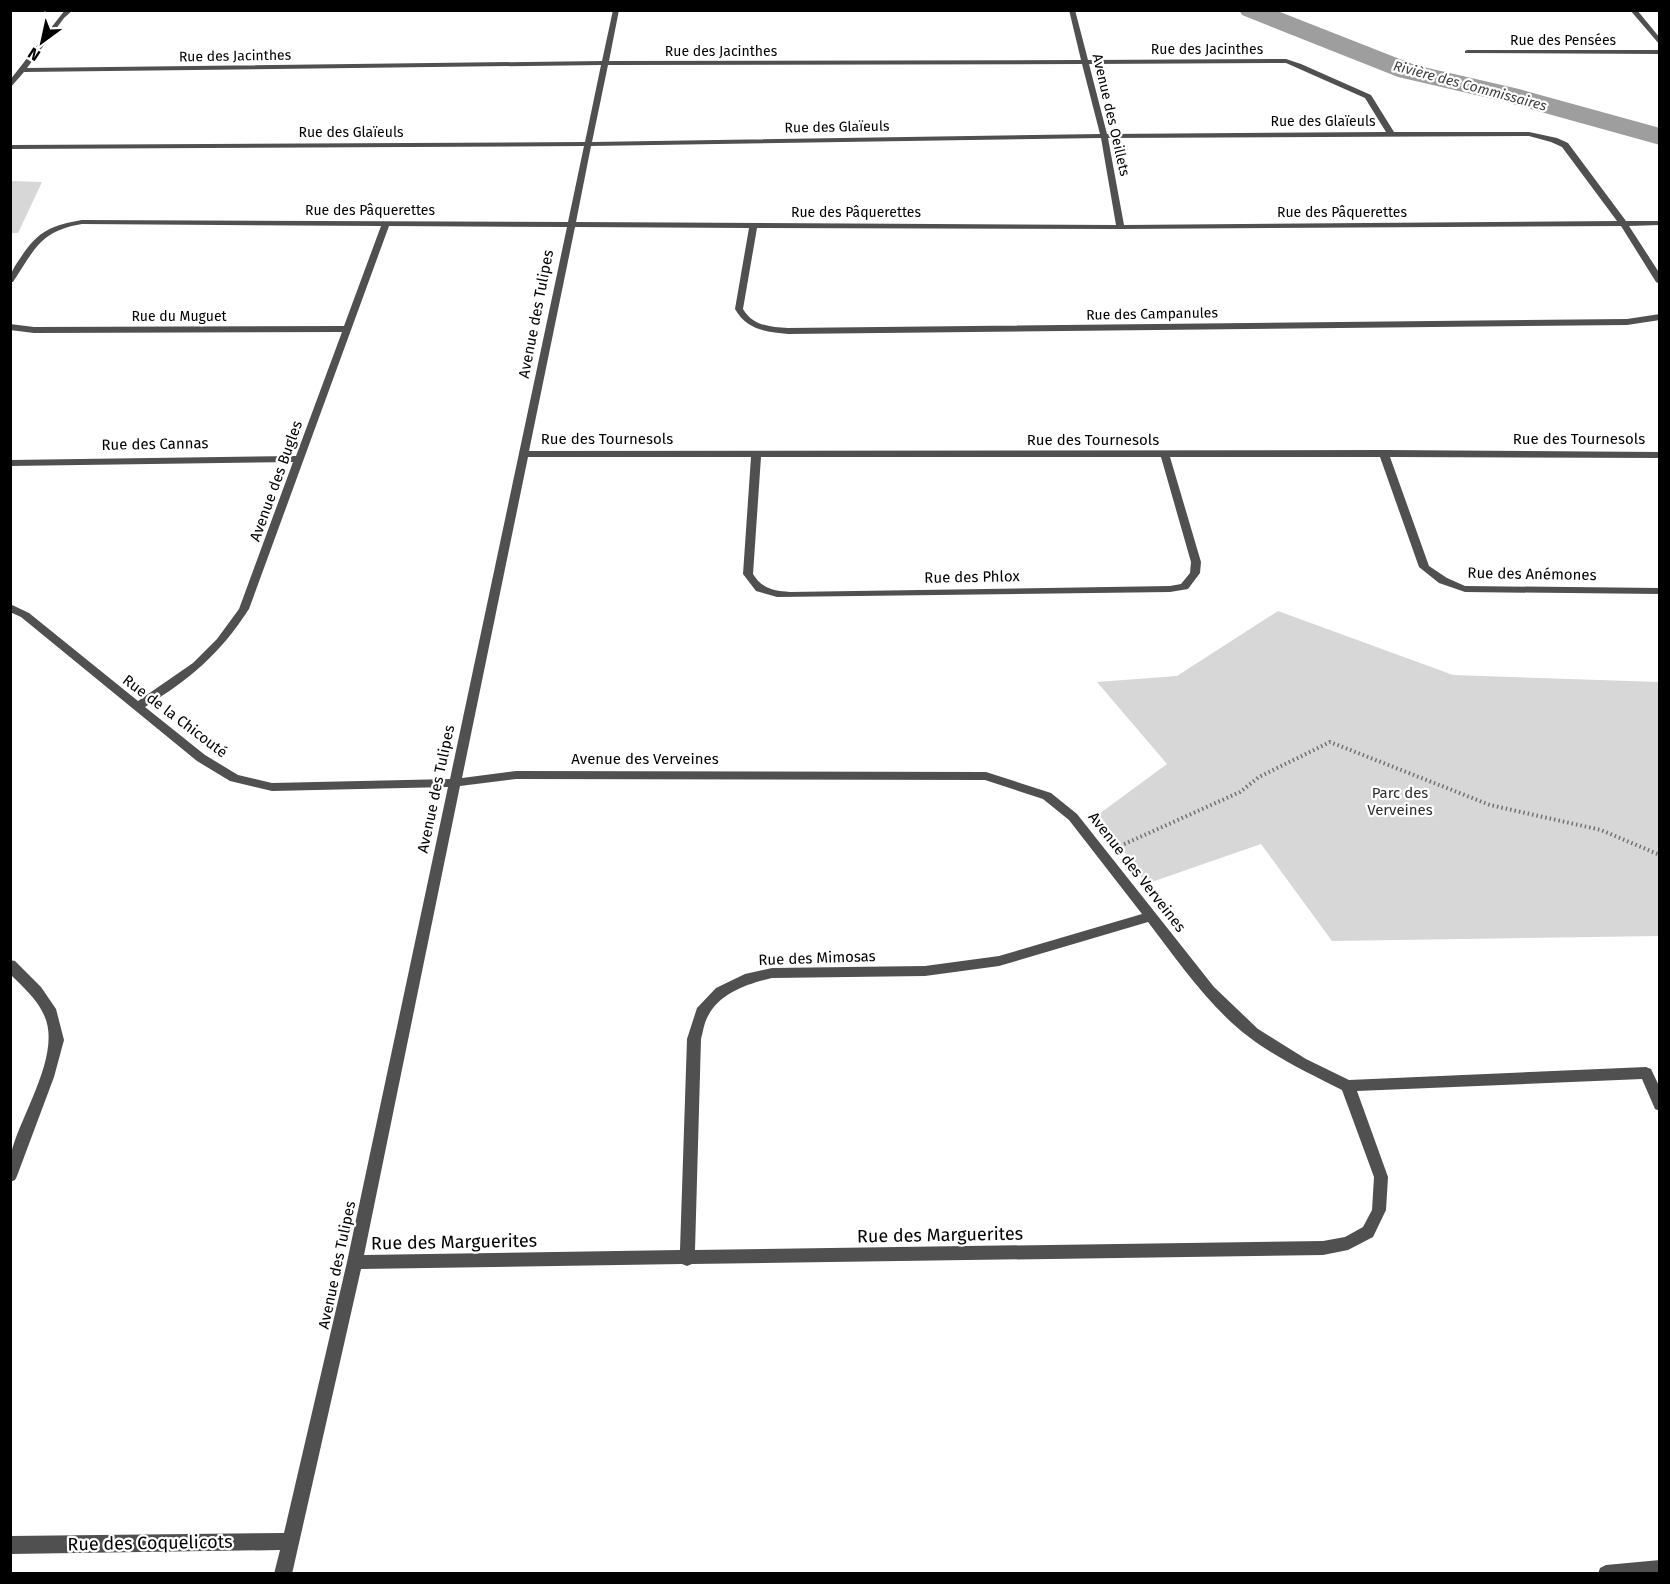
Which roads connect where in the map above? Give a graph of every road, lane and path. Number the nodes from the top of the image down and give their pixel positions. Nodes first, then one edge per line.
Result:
1 (70, 10) edge
2 (616, 10) edge
3 (1072, 10) edge
4 (1633, 10) edge
5 (1659, 43) edge
6 (1467, 52) dead end
7 (1659, 52) edge
8 (1086, 62) junction
9 (606, 64) junction
10 (23, 69) junction
11 (10, 86) edge
12 (1391, 134) junction
13 (1104, 136) junction
14 (588, 144) junction
15 (10, 147) edge
16 (1623, 223) junction
17 (1659, 223) edge
18 (386, 224) junction
19 (571, 224) junction
20 (753, 225) junction
21 (1120, 227) junction
22 (10, 280) edge
23 (1659, 282) edge
24 (1659, 317) edge
25 (10, 327) edge
26 (348, 329) junction
27 (1384, 453) junction
28 (525, 454) junction
29 (756, 454) junction
30 (1165, 455) junction
31 (1659, 455) edge
32 (300, 459) junction
33 (10, 463) edge
34 (1659, 591) edge
35 (10, 607) edge
36 (136, 707) junction
37 (454, 783) junction
38 (1120, 846) dead end
39 (1659, 855) edge
40 (1150, 917) junction
41 (10, 965) edge
42 (1348, 1086) junction
43 (1659, 1105) edge
44 (10, 1176) edge
45 (687, 1259) junction
46 (355, 1262) junction
47 (290, 1541) junction
48 (10, 1545) edge
49 (1659, 1569) edge
50 (284, 1574) edge
51 (1606, 1574) edge

1 - 10 street
2 - 9 street, Avenue des Tulipes
3 - 8 street, Avenue des Oeillets
4 - 5 street
6 - 7 street, Rue des Pensées
8 - 9 street, Rue des Jacinthes
8 - 12 street, Rue des Jacinthes
8 - 13 street, Avenue des Oeillets
9 - 10 street, Rue des Jacinthes
9 - 14 street, Avenue des Tulipes
10 - 11 street
12 - 13 street, Rue des Glaïeuls
12 - 16 street, Rue des Glaïeuls
13 - 14 street, Rue des Glaïeuls
13 - 21 street, Avenue des Oeillets
14 - 15 street, Rue des Glaïeuls
14 - 19 street, Avenue des Tulipes
16 - 17 street, Rue des Pâquerettes
16 - 21 street, Rue des Pâquerettes
16 - 23 street
18 - 19 street, Rue des Pâquerettes
18 - 22 street, Rue des Pâquerettes
18 - 26 street, Avenue des Bugles
19 - 20 street, Rue des Pâquerettes
19 - 28 street, Avenue des Tulipes
20 - 21 street, Rue des Pâquerettes
20 - 24 street, Rue des Campanules
25 - 26 street, Rue du Muguet
26 - 32 street, Avenue des Bugles
27 - 30 street, Rue des Tournesols
27 - 31 street, Rue des Tournesols
27 - 34 street, Rue des Anémones
28 - 29 street, Rue des Tournesols
28 - 37 street, Avenue des Tulipes
29 - 30 street, Rue des Tournesols
29 - 30 street, Rue des Phlox
32 - 33 street, Rue des Cannas
32 - 36 street, Avenue des Bugles
35 - 36 street, Rue de la Chicouté
36 - 37 street, Rue de la Chicouté
37 - 40 street, Avenue des Verveines
37 - 46 street, Avenue des Tulipes
38 - 39 path
40 - 42 street, Avenue des Verveines
40 - 45 street, Rue des Mimosas
41 - 44 street
42 - 43 street, Avenue des Verveines
42 - 45 street, Rue des Marguerites
45 - 46 street, Rue des Marguerites
46 - 47 street, Avenue des Tulipes
47 - 48 street, Rue des Coquelicots
47 - 50 street, Avenue des Tulipes
49 - 51 street

